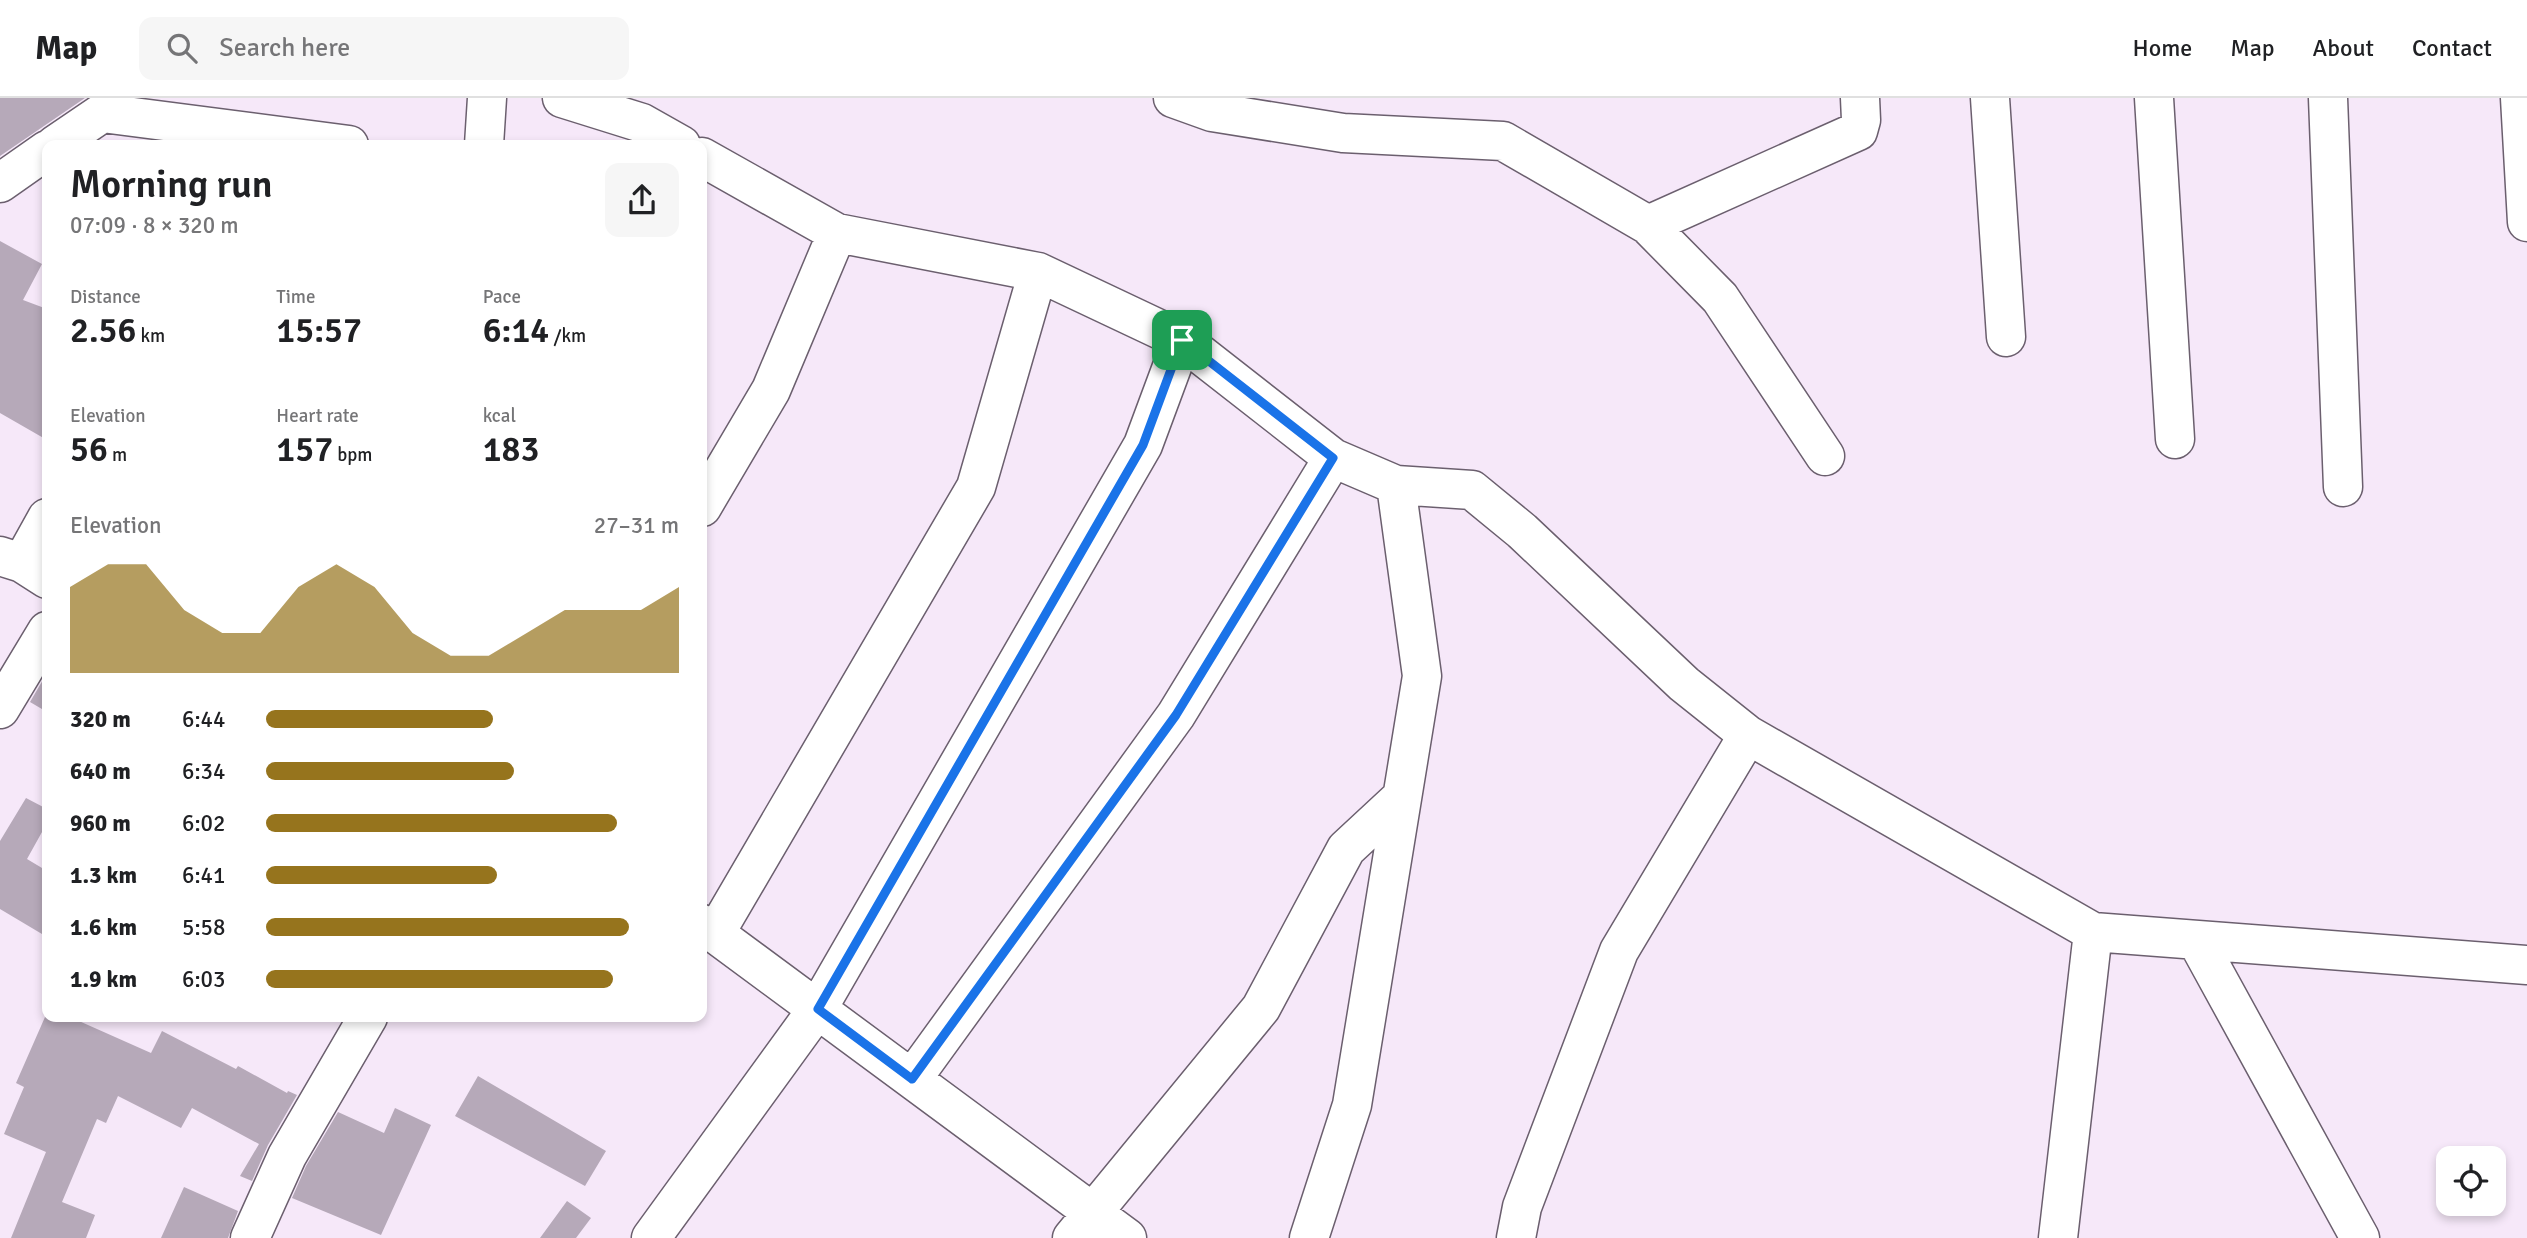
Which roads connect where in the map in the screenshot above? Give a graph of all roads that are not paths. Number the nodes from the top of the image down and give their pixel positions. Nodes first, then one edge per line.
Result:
1 (487, 98) edge
2 (562, 98) edge
3 (1173, 98) edge
4 (1860, 98) edge
5 (1990, 98) edge
6 (2154, 98) edge
7 (2328, 98) edge
8 (2520, 98) edge
9 (62, 140) edge
10 (259, 140) edge
11 (484, 140) edge
12 (672, 140) edge
13 (42, 154) edge
14 (707, 160) edge
15 (0, 183) edge
16 (2527, 222) edge
17 (1648, 225) junction
18 (837, 233) junction
19 (1038, 272) junction
20 (2006, 337) dead end
21 (1182, 340) junction
22 (2175, 439) dead end
23 (1825, 456) dead end
24 (1333, 458) junction
25 (1396, 485) junction
26 (2343, 487) dead end
27 (707, 499) edge
28 (42, 528) edge
29 (23, 566) edge
30 (42, 639) edge
31 (0, 709) edge
32 (1748, 735) junction
33 (1402, 796) junction
34 (709, 928) edge
35 (2093, 932) junction
36 (2197, 941) junction
37 (2527, 965) edge
38 (818, 1009) junction
39 (365, 1022) edge
40 (912, 1079) junction
41 (1082, 1225) edge
42 (250, 1238) edge
43 (651, 1238) edge
44 (1127, 1238) edge
45 (1309, 1238) edge
46 (1516, 1238) edge
47 (2058, 1238) edge
48 (2360, 1238) edge

1 - 11 street
2 - 12 street
3 - 17 street
4 - 17 street
5 - 20 street
6 - 22 street
7 - 26 street
8 - 16 street
9 - 10 street
13 - 15 street
14 - 18 street
17 - 23 street
18 - 19 street
18 - 27 street
19 - 21 street
19 - 34 street
21 - 24 street
21 - 38 street
24 - 25 street
24 - 40 street
25 - 32 street
25 - 33 street
28 - 29 street
30 - 31 street
32 - 35 street
32 - 46 street
33 - 41 street
33 - 45 street
34 - 38 street
35 - 36 street
35 - 47 street
36 - 37 street
36 - 48 street
38 - 40 street
38 - 43 street
39 - 42 street
40 - 41 street
41 - 44 street

